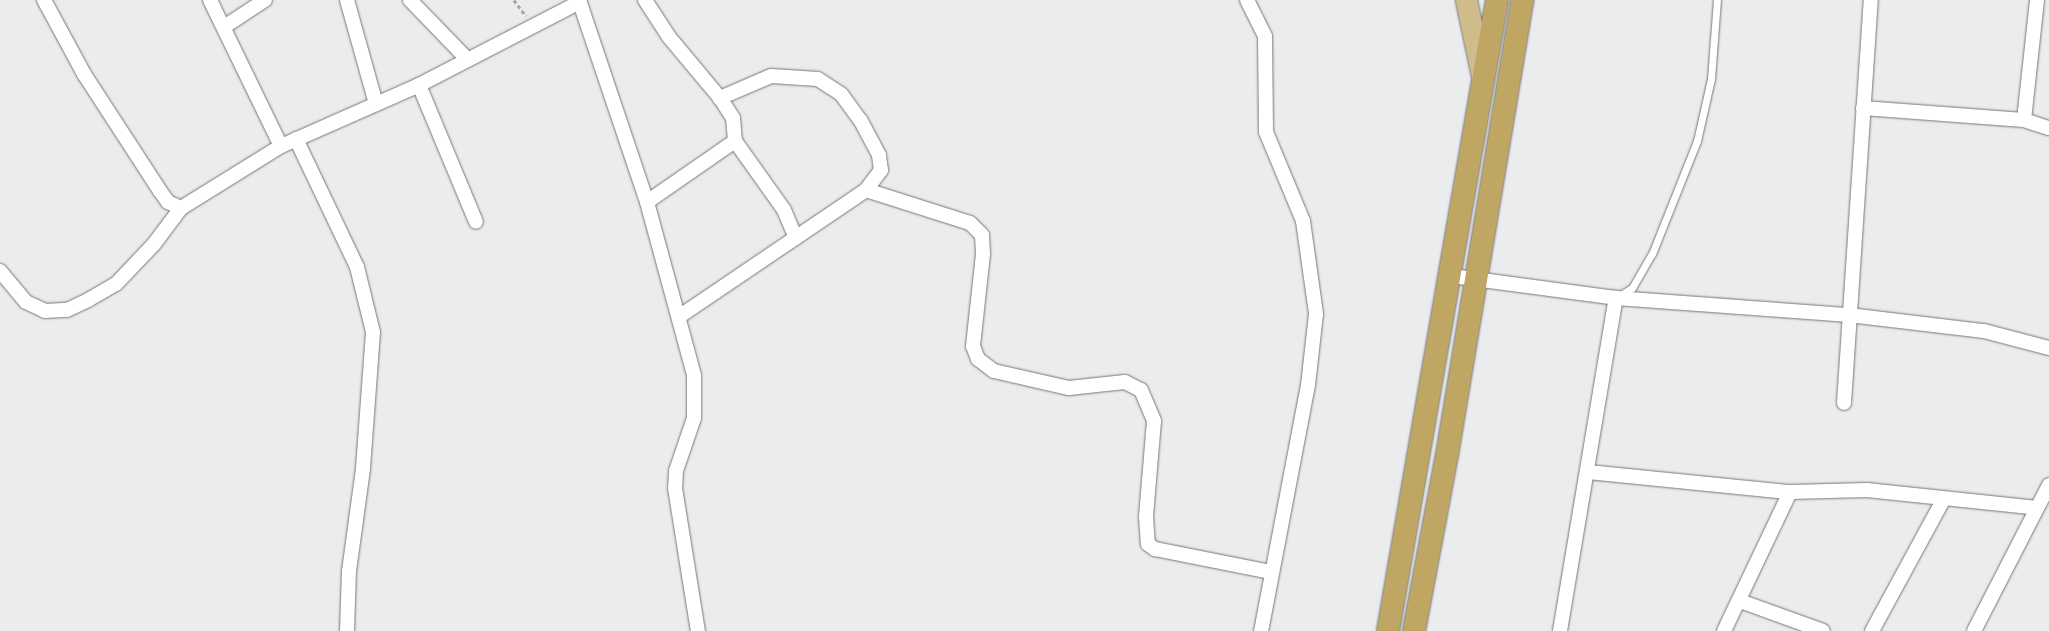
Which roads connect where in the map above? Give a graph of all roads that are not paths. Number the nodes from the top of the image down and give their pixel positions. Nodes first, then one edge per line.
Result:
1 (44, 0) edge
2 (210, 0) edge
3 (265, 0) edge
4 (347, 0) edge
5 (410, 0) edge
6 (645, 0) edge
7 (1247, 0) edge
8 (1466, 0) edge
9 (1497, 0) edge
10 (1522, 0) edge
11 (1717, 0) edge
12 (1871, 0) edge
13 (2037, 0) edge
14 (579, 1) edge
15 (224, 27) junction
16 (468, 60) junction
17 (1483, 83) junction
18 (419, 85) junction
19 (720, 98) junction
20 (376, 104) junction
21 (1863, 108) junction
22 (2024, 120) junction
23 (2048, 124) edge
24 (296, 139) junction
25 (735, 140) junction
26 (280, 146) junction
27 (866, 190) junction
28 (647, 202) junction
29 (181, 208) junction
30 (476, 222) dead end
31 (796, 238) junction
32 (0, 270) edge
33 (1452, 276) junction
34 (1477, 278) junction
35 (1616, 298) junction
36 (1848, 315) junction
37 (680, 316) junction
38 (2049, 348) edge
39 (1844, 403) dead end
40 (1588, 472) junction
41 (2049, 485) edge
42 (1790, 492) junction
43 (1943, 500) junction
44 (2037, 508) junction
45 (1270, 572) junction
46 (1740, 601) junction
47 (347, 631) edge
48 (698, 631) edge
49 (1261, 631) edge
50 (1388, 631) edge
51 (1414, 631) edge
52 (1560, 631) edge
53 (1724, 631) edge
54 (1823, 631) edge
55 (1872, 631) edge
56 (1974, 631) edge

1 - 29 street
2 - 15 street
3 - 15 street
4 - 20 street
5 - 16 street
6 - 19 street
7 - 45 street
8 - 17 main road
9 - 17 highway
10 - 34 highway
11 - 35 lane
12 - 21 street
13 - 22 street
14 - 16 street
14 - 28 street
15 - 26 street
16 - 18 street
17 - 33 highway
18 - 20 street
18 - 30 street
19 - 25 street
19 - 27 street
20 - 24 street
21 - 22 street
21 - 36 street
22 - 23 street
24 - 26 street
24 - 47 street
25 - 28 street
25 - 31 street
26 - 29 street
27 - 31 street
27 - 45 street
28 - 37 street
29 - 32 street
31 - 37 street
33 - 34 street
33 - 50 highway
34 - 35 street
34 - 51 highway
35 - 36 street
35 - 40 street
36 - 38 street
36 - 39 street
37 - 48 street
40 - 42 street
40 - 52 street
41 - 44 street
42 - 43 street
42 - 46 street
43 - 44 street
43 - 55 street
44 - 56 street
45 - 49 street
46 - 53 street
46 - 54 street

